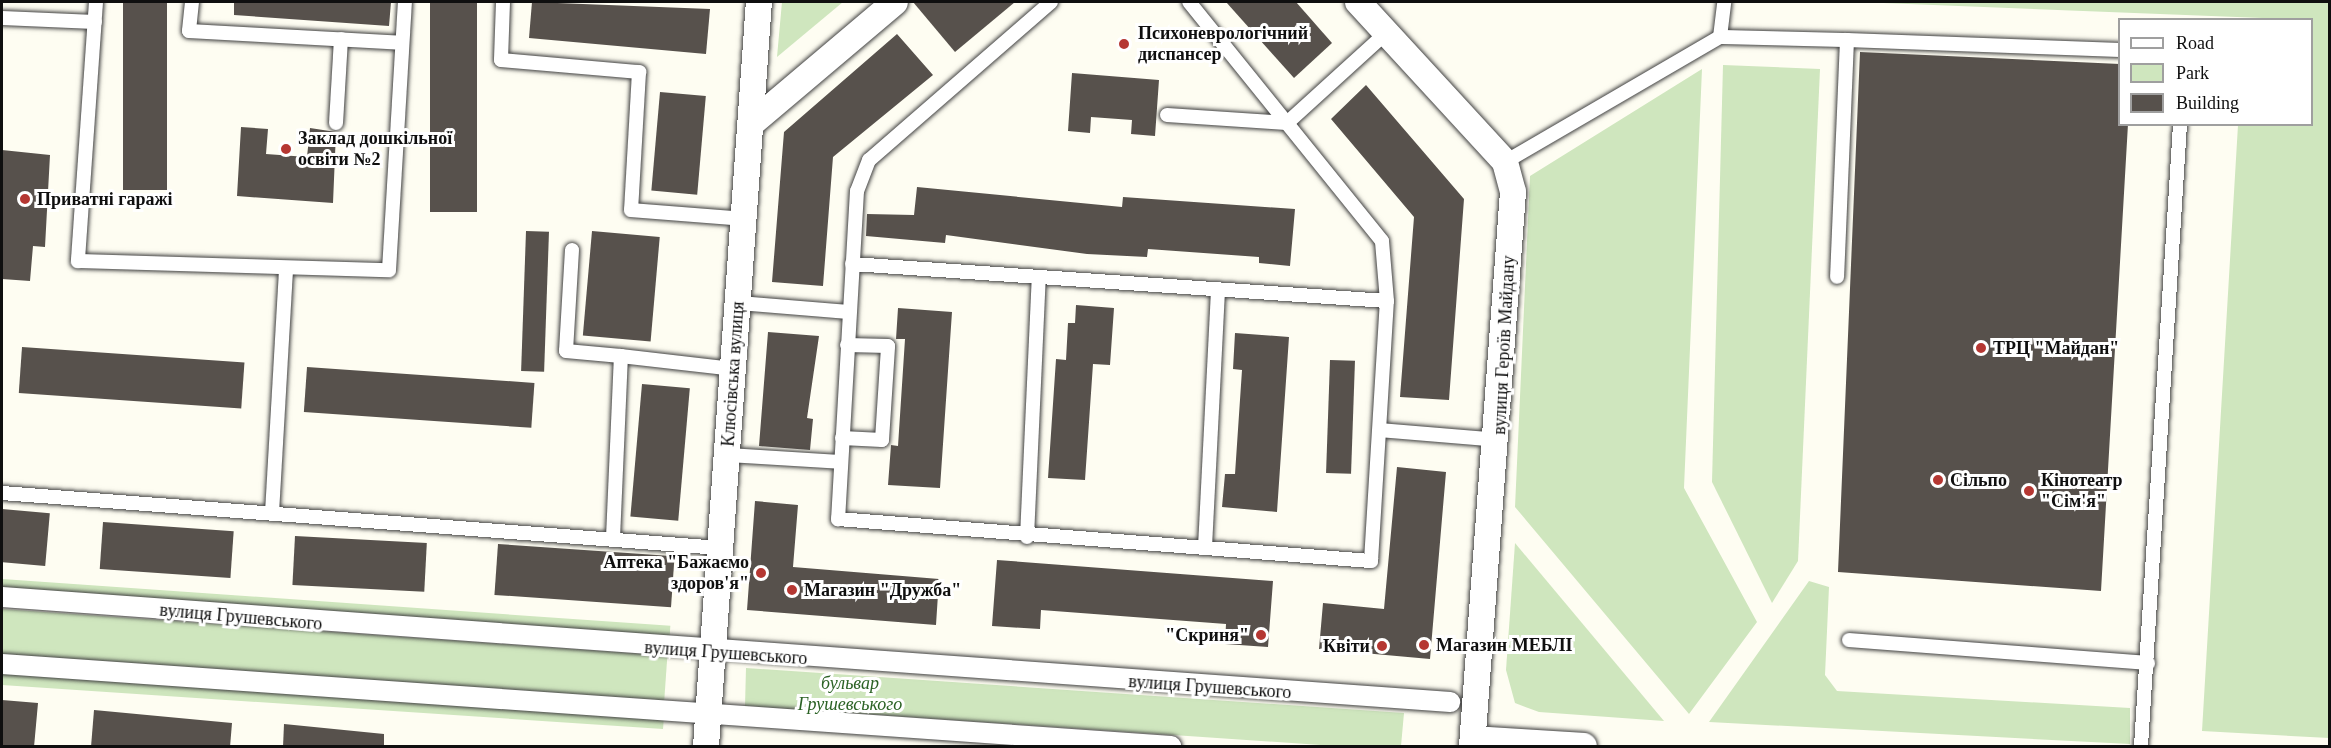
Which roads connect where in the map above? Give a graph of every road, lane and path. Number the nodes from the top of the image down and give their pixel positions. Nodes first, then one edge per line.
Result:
1 (96, 2) edge
2 (192, 2) edge
3 (405, 2) edge
4 (503, 2) edge
5 (759, 2) edge
6 (895, 2) edge
7 (1052, 2) edge
8 (1189, 2) edge
9 (1358, 2) edge
10 (1724, 2) edge
11 (2, 18) edge
12 (95, 22) junction
13 (1386, 33) junction
14 (1720, 37) junction
15 (341, 39) junction
16 (1847, 40) junction
17 (401, 43) junction
18 (2118, 50) edge
19 (1167, 114) dead end
20 (336, 123) dead end
21 (752, 123) junction
22 (1287, 123) junction
23 (2180, 126) edge
24 (1505, 162) junction
25 (745, 219) junction
26 (572, 250) dead end
27 (852, 264) junction
28 (286, 268) junction
29 (1039, 277) junction
30 (1838, 277) dead end
31 (1218, 289) junction
32 (1387, 301) junction
33 (739, 303) junction
34 (849, 312) junction
35 (847, 345) junction
36 (621, 356) junction
37 (734, 369) junction
38 (1380, 430) junction
39 (842, 438) junction
40 (1499, 440) junction
41 (727, 455) junction
42 (841, 462) junction
43 (2, 494) edge
44 (272, 513) junction
45 (1027, 537) junction
46 (613, 538) junction
47 (1204, 547) junction
48 (720, 548) junction
49 (2, 597) edge
50 (1849, 640) dead end
51 (712, 652) junction
52 (2148, 663) junction
53 (2, 664) edge
54 (1450, 702) dead end
55 (708, 716) junction
56 (1472, 743) edge
57 (706, 747) edge
58 (1171, 747) edge
59 (1584, 747) edge
60 (2141, 747) edge

1 - 12 lane
2 - 15 lane
3 - 17 lane
4 - 25 lane
5 - 21 street, Клюсівська вулиця
6 - 21 street
7 - 27 lane
8 - 22 lane
9 - 13 street, вулиця Героїв Майдану
10 - 14 lane
11 - 12 lane
12 - 28 lane
13 - 22 lane
13 - 24 street, вулиця Героїв Майдану
14 - 16 lane
14 - 24 lane
15 - 17 lane
15 - 20 lane
16 - 18 lane
16 - 30 lane
17 - 28 lane
19 - 22 lane
21 - 25 street, Клюсівська вулиця
22 - 32 lane
23 - 52 lane
24 - 40 street, вулиця Героїв Майдану
25 - 33 street, Клюсівська вулиця
26 - 36 lane
27 - 29 lane
27 - 34 lane
28 - 44 lane
29 - 31 lane
29 - 45 lane
31 - 32 lane
31 - 47 lane
32 - 38 lane
33 - 34 lane
33 - 37 street, Клюсівська вулиця
34 - 35 lane
35 - 39 lane
35 - 39 lane
36 - 37 lane
36 - 46 lane
37 - 41 street, Клюсівська вулиця
38 - 40 lane
38 - 47 lane
39 - 42 lane
40 - 56 street, вулиця Героїв Майдану
41 - 42 lane
41 - 48 street, Клюсівська вулиця
42 - 45 lane
43 - 44 lane
44 - 46 lane
45 - 47 lane
46 - 48 lane
48 - 51 street, Клюсівська вулиця
49 - 51 street, вулиця Грушевського
50 - 52 lane
51 - 54 street, вулиця Грушевського
51 - 55 street, Клюсівська вулиця
52 - 60 lane
53 - 55 street
55 - 57 street, Клюсівська вулиця
55 - 58 street
56 - 59 street

